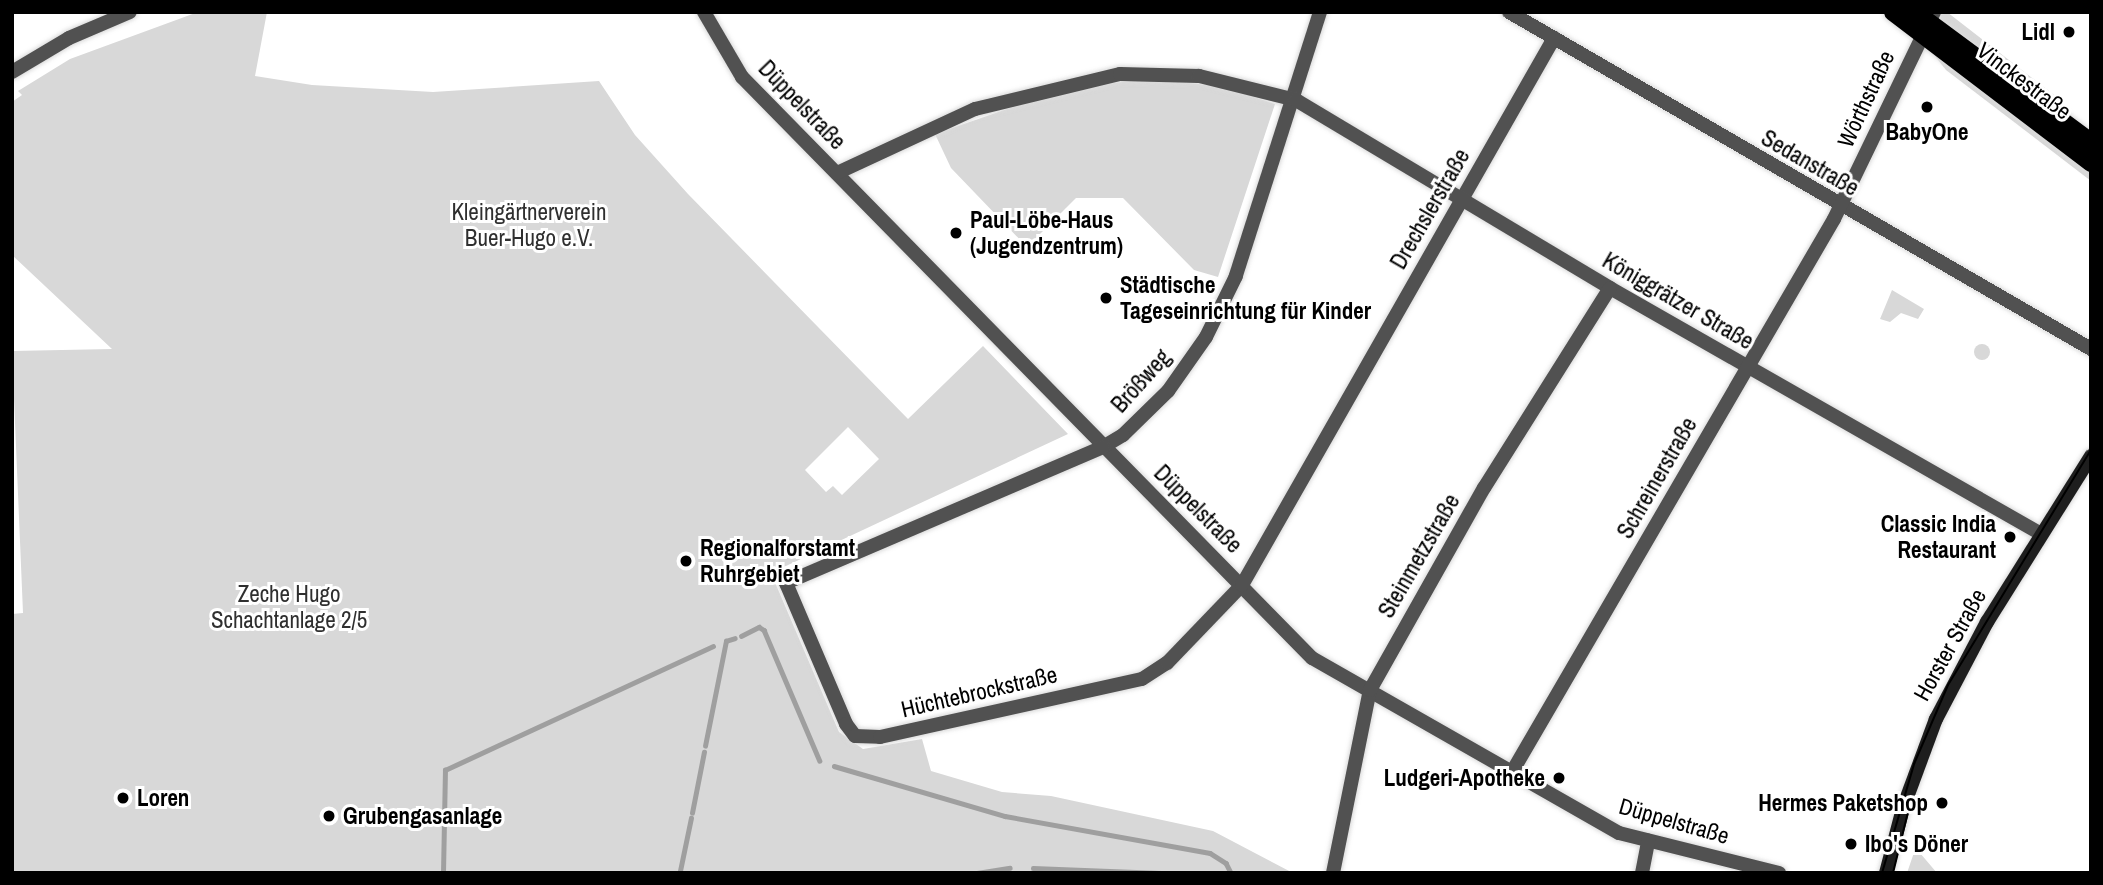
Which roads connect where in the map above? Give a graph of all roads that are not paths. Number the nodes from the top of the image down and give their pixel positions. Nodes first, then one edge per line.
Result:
1 (130, 12) edge
2 (704, 12) edge
3 (1321, 12) edge
4 (1509, 12) edge
5 (1893, 12) edge
6 (1915, 12) edge
7 (1929, 24) edge
8 (1554, 38) junction
9 (12, 72) edge
10 (1296, 100) junction
11 (2091, 142) edge
12 (2091, 163) edge
13 (837, 173) junction
14 (1461, 200) junction
15 (1841, 207) junction
16 (1610, 288) junction
17 (2091, 349) edge
18 (1748, 368) junction
19 (1103, 447) junction
20 (2091, 456) edge
21 (2041, 534) junction
22 (786, 583) joint
23 (1242, 585) junction
24 (1370, 690) junction
25 (1512, 772) junction
26 (1648, 841) junction
27 (1333, 873) edge
28 (1642, 873) edge
29 (1779, 873) edge
30 (1886, 873) edge

1 - 9 street
2 - 13 street, Düppelstraße
3 - 10 street, Brößweg
4 - 8 street, Sedanstraße
5 - 7 main road, Vinckestraße
6 - 7 main road, Vinckestraße
7 - 11 main road, Vinckestraße
7 - 12 main road, Vinckestraße
7 - 15 street, Wörthstraße
8 - 14 street, Drechslerstraße
8 - 15 street, Sedanstraße
10 - 13 street, Königgrätzer Straße
10 - 14 street, Königgrätzer Straße
10 - 19 street, Brößweg
13 - 19 street, Düppelstraße
14 - 16 street, Königgrätzer Straße
14 - 23 street, Drechslerstraße
15 - 17 street, Sedanstraße
15 - 18 street, Schreinerstraße
16 - 18 street, Königgrätzer Straße
16 - 24 street, Steinmetzstraße
18 - 21 street, Königgrätzer Straße
18 - 25 street, Schreinerstraße
19 - 22 street, Brößweg
19 - 23 street, Düppelstraße
20 - 21 main road, Horster Straße
21 - 30 main road, Horster Straße
22 - 23 street, Hüchtebrockstraße
23 - 24 street, Düppelstraße
24 - 25 street, Düppelstraße
24 - 27 street, Steinmetzstraße
25 - 26 street, Düppelstraße
26 - 28 street
26 - 29 street, Düppelstraße

